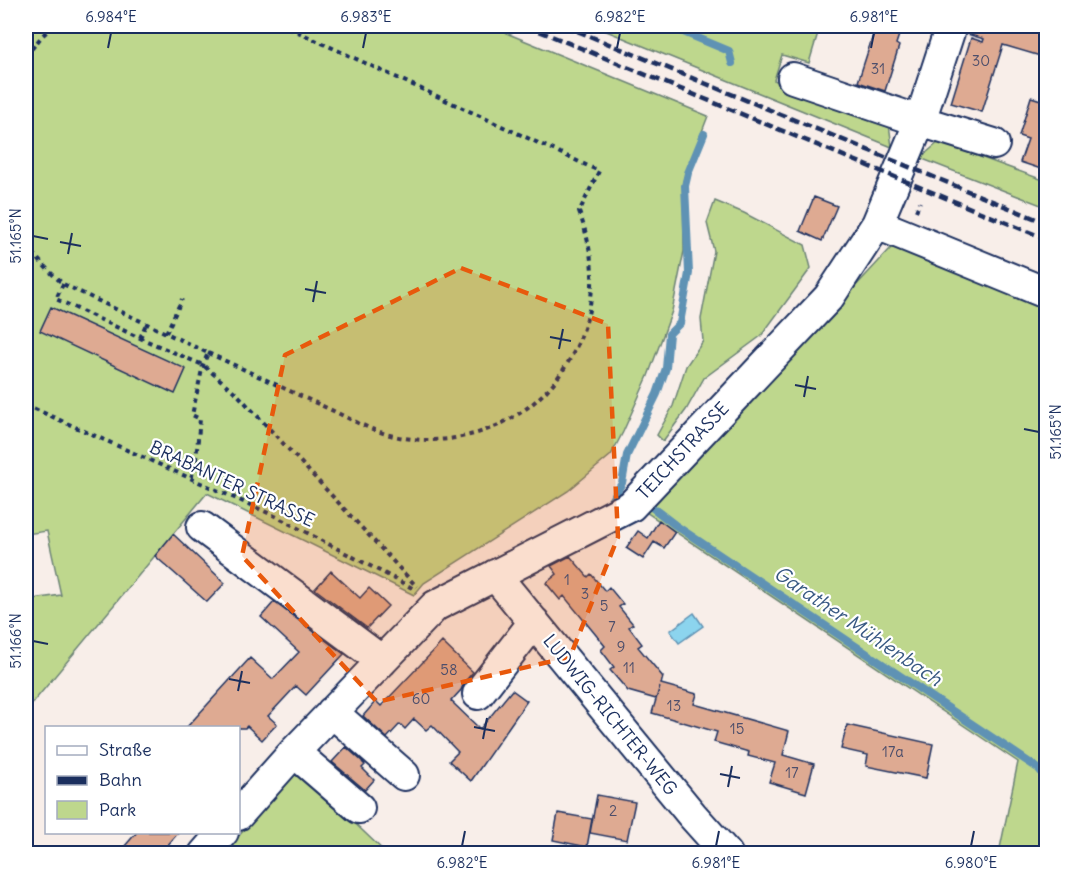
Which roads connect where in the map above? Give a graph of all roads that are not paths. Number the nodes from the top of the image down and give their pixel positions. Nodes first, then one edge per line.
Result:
1 (951, 26) edge
2 (793, 78) dead end
3 (920, 121) junction
4 (994, 144) dead end
5 (877, 224) junction
6 (1047, 292) edge
7 (202, 527) dead end
8 (495, 575) junction
9 (534, 622) junction
10 (382, 661) junction
11 (478, 694) dead end
12 (332, 712) junction
13 (294, 752) junction
14 (404, 775) dead end
15 (358, 808) dead end
16 (240, 813) edge
17 (221, 834) edge
18 (204, 854) edge
19 (727, 854) edge

1 - 3 street, TEICHSTRASSE
2 - 3 street
3 - 4 street
3 - 5 street, TEICHSTRASSE
5 - 6 street
5 - 8 street, TEICHSTRASSE
7 - 10 street
8 - 9 street, LUDWIG-RICHTER-WEG
8 - 10 street, TEICHSTRASSE
9 - 11 street
9 - 19 street, LUDWIG-RICHTER-WEG
10 - 12 street, TEICHSTRASSE
12 - 13 street, TEICHSTRASSE
12 - 14 street
13 - 15 street
13 - 16 street, TEICHSTRASSE
17 - 18 street

